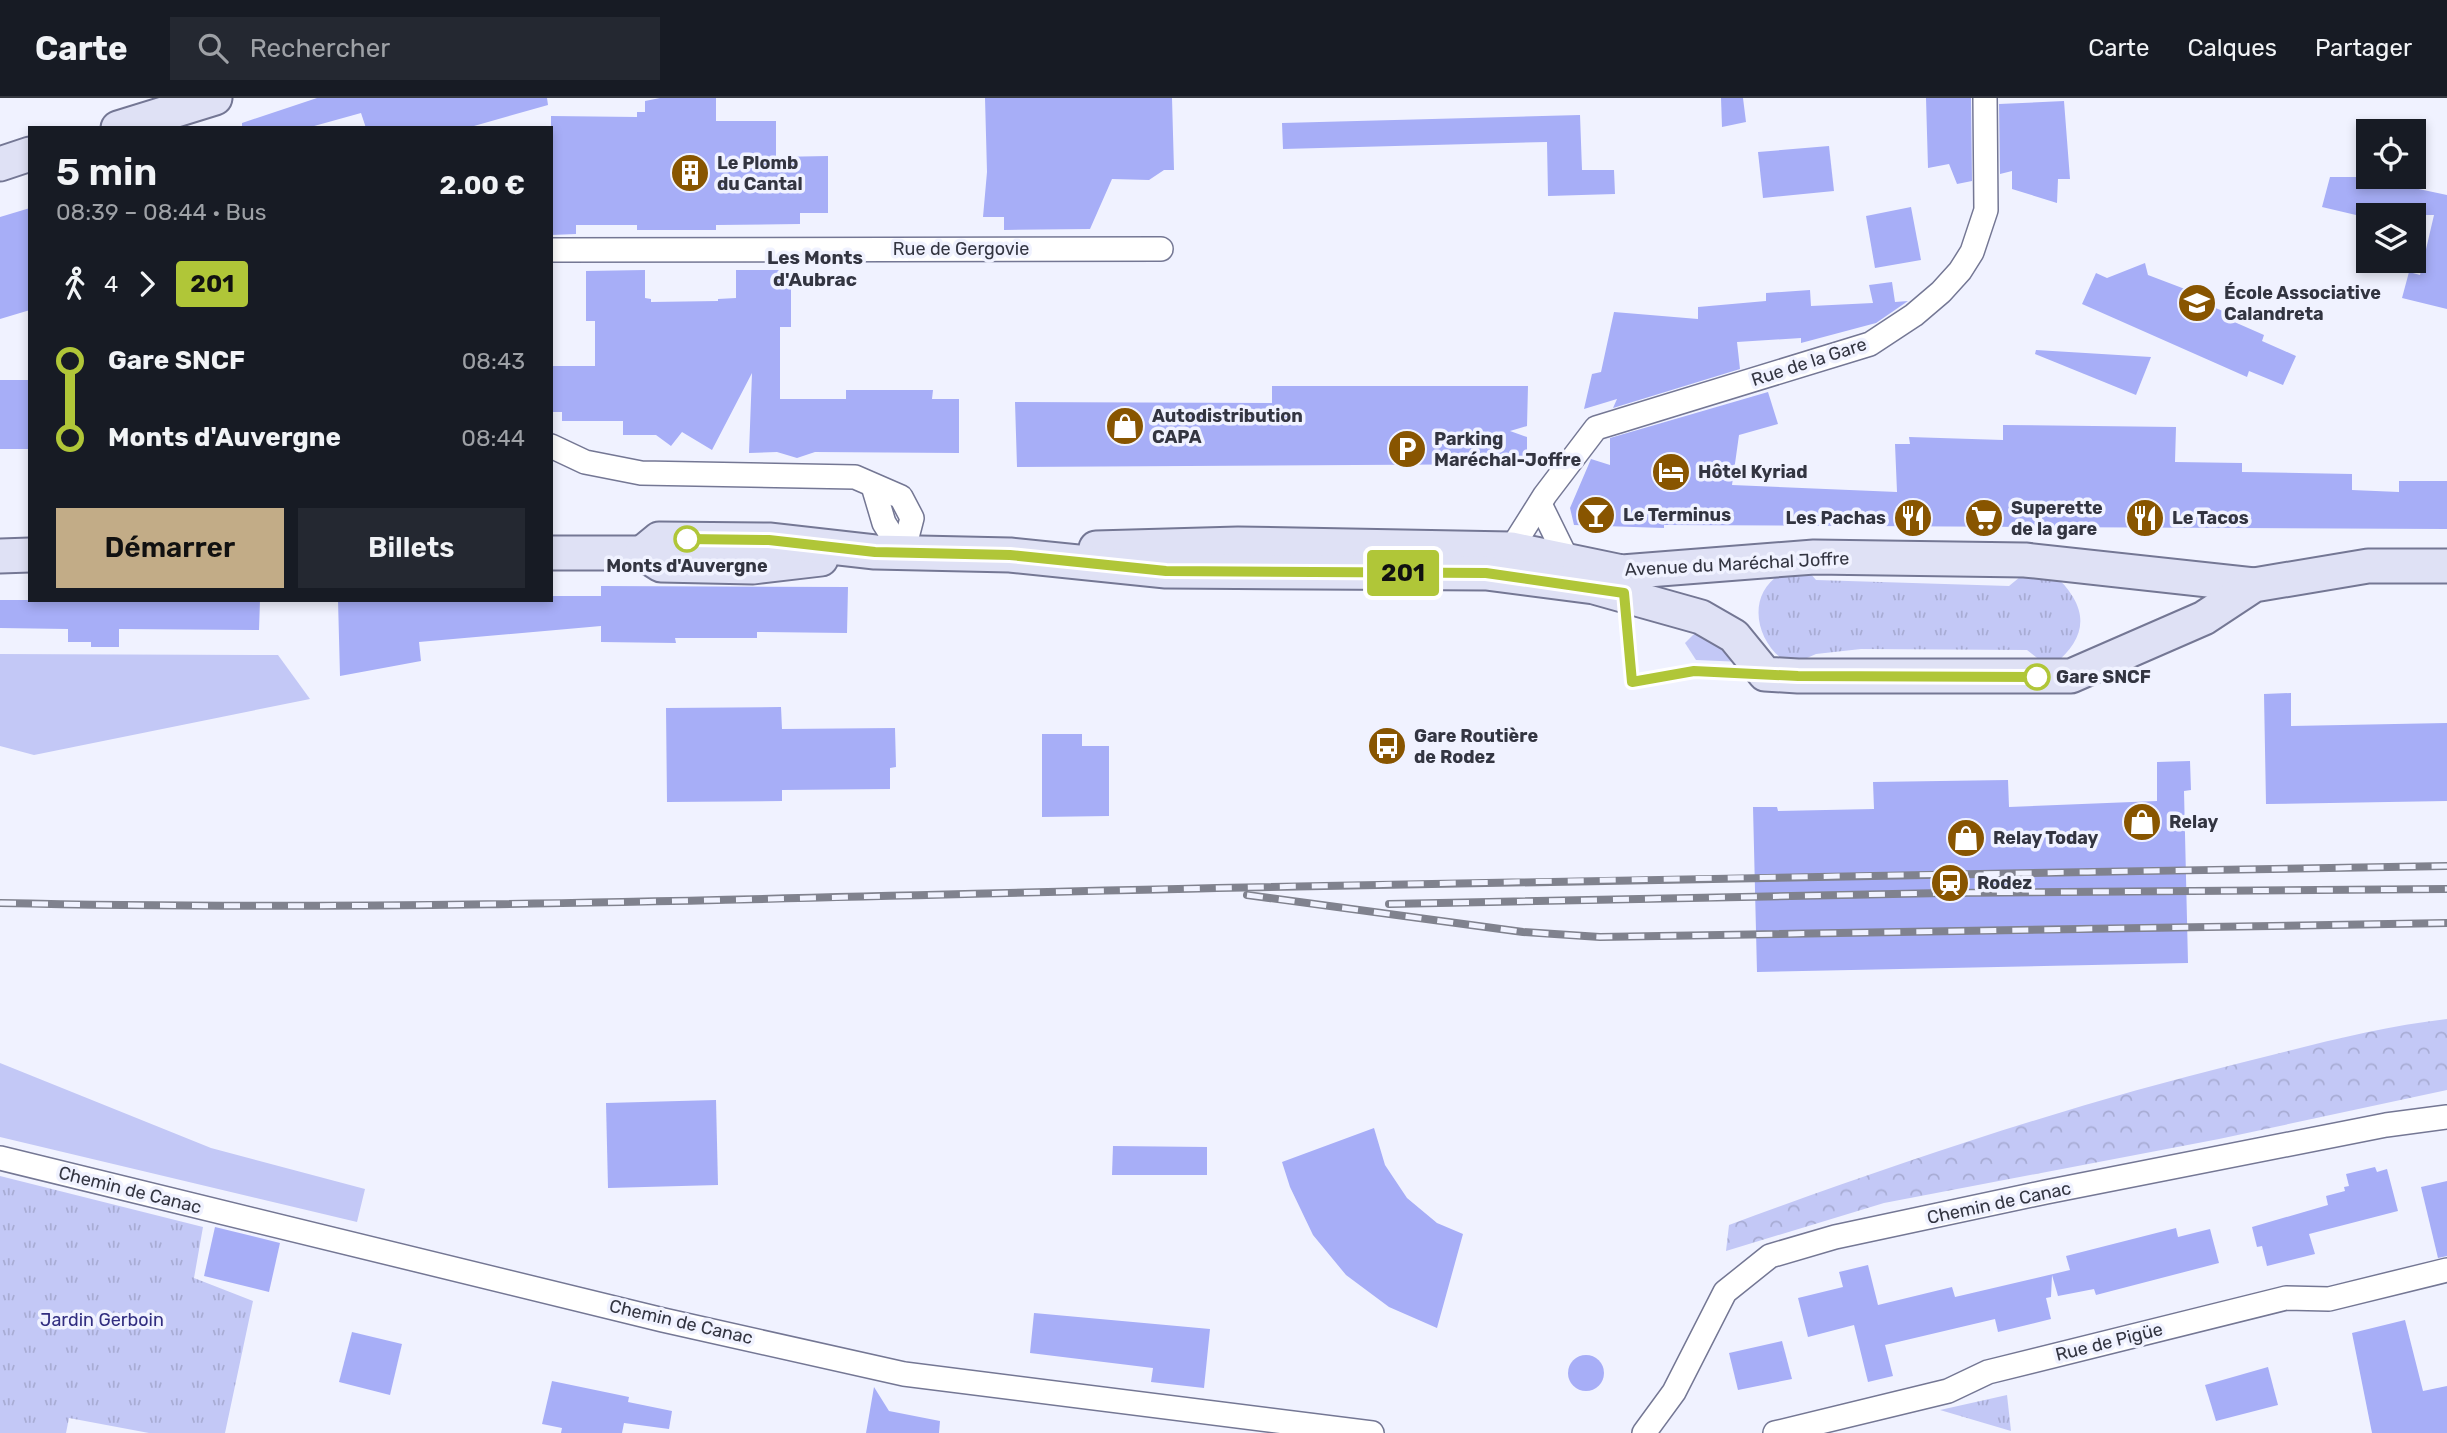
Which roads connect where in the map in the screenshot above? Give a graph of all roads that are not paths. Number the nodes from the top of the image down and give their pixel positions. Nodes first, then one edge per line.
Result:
1 (215, 98) edge
2 (1985, 98) edge
3 (124, 126) edge
4 (28, 155) edge
5 (0, 164) edge
6 (1161, 249) dead end
7 (553, 250) edge
8 (553, 447) edge
9 (1540, 504) junction
10 (1511, 549) junction
11 (889, 552) junction
12 (553, 553) edge
13 (28, 555) edge
14 (1010, 555) junction
15 (0, 556) edge
16 (1567, 559) junction
17 (2447, 566) edge
18 (2254, 585) junction
19 (2447, 1117) edge
20 (0, 1158) edge
21 (2447, 1270) edge
22 (1256, 1426) edge
23 (1372, 1433) edge
24 (1644, 1433) edge
25 (1775, 1433) edge

1 - 3 main road
2 - 9 street, Rue de la Gare
4 - 5 main road
6 - 7 street, Rue de Gergovie
8 - 11 street
9 - 10 street, Rue de la Gare
9 - 16 street
10 - 14 main road, Avenue du Maréchal Joffre
10 - 16 main road, Avenue du Maréchal Joffre
11 - 12 main road, Avenue du Maréchal Joffre
11 - 14 main road, Avenue du Maréchal Joffre
13 - 15 main road
14 - 18 main road, Avenue du Maréchal Joffre
16 - 18 main road, Avenue du Maréchal Joffre
17 - 18 main road, Avenue du Maréchal Joffre
19 - 24 street, Chemin de Canac
20 - 22 street, Chemin de Canac
21 - 25 street, Rue de Pigüe
22 - 23 street, Chemin de Canac

